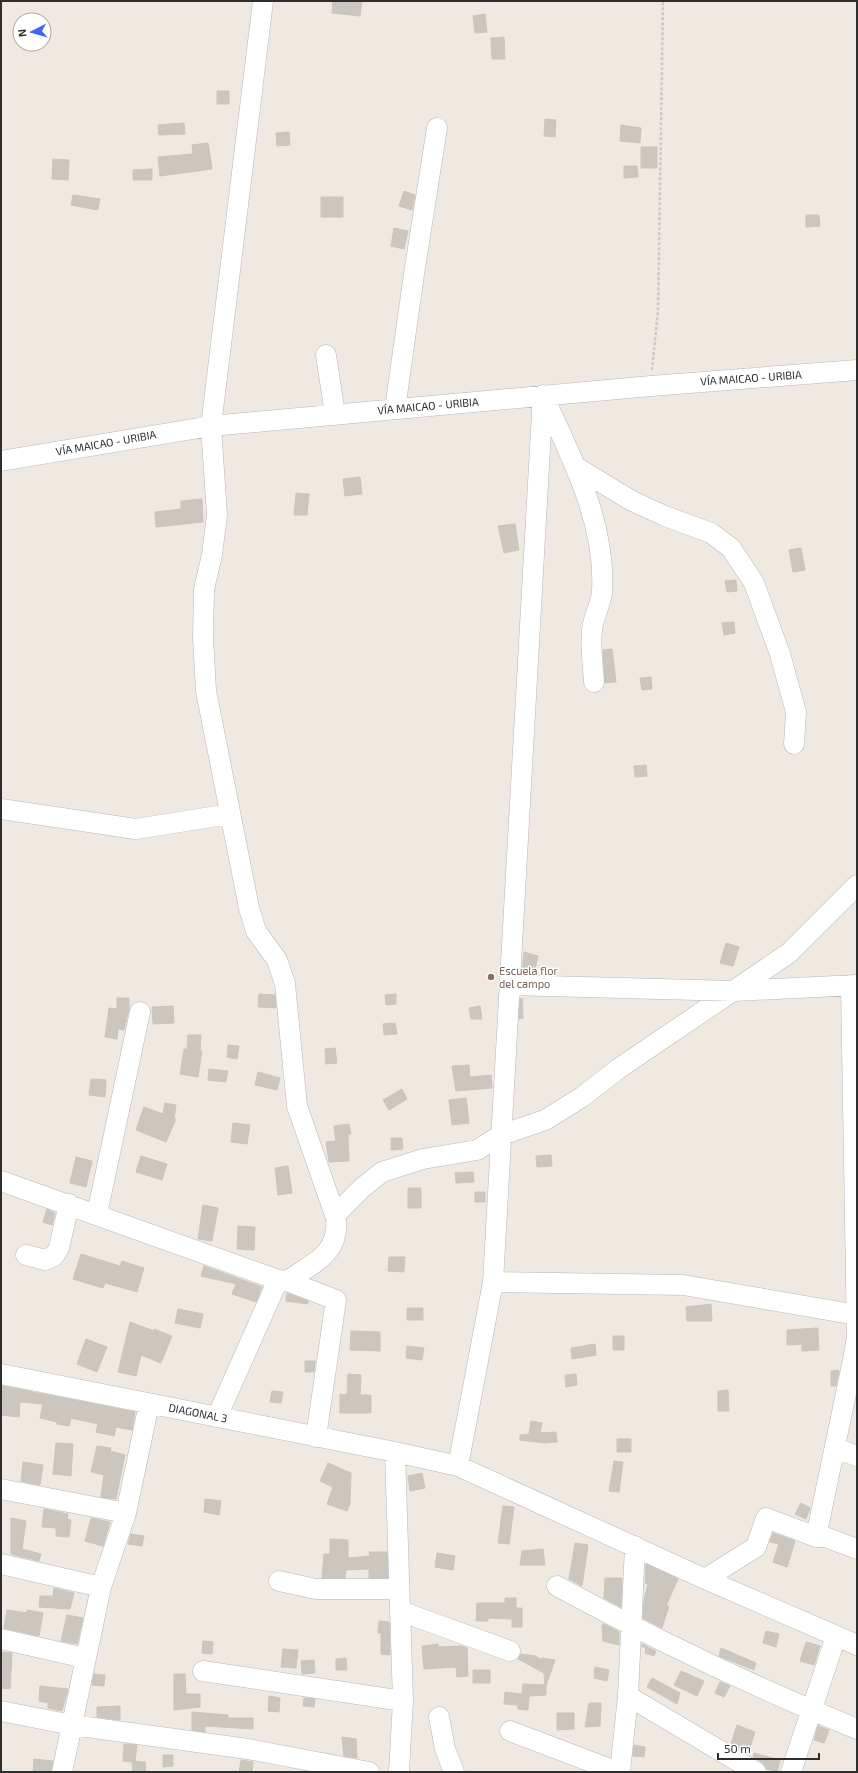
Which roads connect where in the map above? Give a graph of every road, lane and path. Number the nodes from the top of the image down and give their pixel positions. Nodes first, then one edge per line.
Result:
1 (264, 1) edge
2 (662, 1) edge
3 (437, 128) dead end
4 (326, 355) dead end
5 (857, 370) edge
6 (651, 386) junction
7 (543, 395) junction
8 (395, 409) junction
9 (335, 414) junction
10 (211, 426) junction
11 (1, 461) edge
12 (576, 467) junction
13 (594, 682) dead end
14 (794, 744) dead end
15 (1, 809) edge
16 (230, 814) junction
17 (857, 885) edge
18 (509, 985) junction
19 (854, 985) edge
20 (734, 991) junction
21 (140, 1012) dead end
22 (855, 1083) edge
23 (501, 1135) junction
24 (855, 1143) edge
25 (1, 1181) edge
26 (856, 1193) edge
27 (69, 1204) junction
28 (97, 1214) junction
29 (335, 1215) junction
30 (856, 1243) edge
31 (26, 1255) dead end
32 (282, 1280) junction
33 (493, 1282) junction
34 (857, 1315) edge
35 (855, 1361) edge
36 (1, 1374) edge
37 (149, 1404) junction
38 (217, 1417) junction
39 (316, 1437) junction
40 (836, 1448) junction
41 (394, 1452) junction
42 (857, 1456) edge
43 (458, 1466) junction
44 (1, 1489) edge
45 (126, 1513) junction
46 (816, 1537) junction
47 (635, 1546) junction
48 (857, 1549) edge
49 (1, 1564) edge
50 (705, 1579) junction
51 (278, 1581) dead end
52 (557, 1586) dead end
53 (101, 1587) junction
54 (399, 1589) junction
55 (400, 1611) junction
56 (631, 1626) junction
57 (836, 1636) junction
58 (1, 1640) edge
59 (857, 1645) edge
60 (510, 1651) dead end
61 (85, 1658) junction
62 (202, 1671) dead end
63 (628, 1696) junction
64 (402, 1701) junction
65 (1, 1711) edge
66 (812, 1711) junction
67 (439, 1717) dead end
68 (72, 1725) junction
69 (857, 1729) edge
70 (510, 1731) dead end
71 (62, 1772) edge
72 (369, 1772) edge
73 (400, 1772) edge
74 (454, 1772) edge
75 (619, 1772) edge
76 (756, 1772) edge
77 (791, 1772) edge

1 - 10 street
2 - 6 path
3 - 8 street
4 - 9 street
5 - 6 street, VÍA MAICAO - URIBIA
6 - 7 street, VÍA MAICAO - URIBIA
7 - 8 street, VÍA MAICAO - URIBIA
7 - 12 street
7 - 18 street
8 - 9 street, VÍA MAICAO - URIBIA
9 - 10 street, VÍA MAICAO - URIBIA
10 - 11 street, VÍA MAICAO - URIBIA
10 - 16 street
12 - 13 street
12 - 14 street
15 - 16 street
16 - 29 street
17 - 20 street
18 - 20 street
18 - 23 street
19 - 20 street
19 - 22 street
20 - 23 street
21 - 28 street
22 - 24 street
23 - 29 street
23 - 33 street
24 - 26 street
25 - 27 street
26 - 30 street
27 - 28 street
27 - 31 street
28 - 32 street
29 - 32 street
30 - 34 street
32 - 38 street
32 - 39 street
33 - 34 street
33 - 43 street
34 - 35 street
35 - 40 street
36 - 37 street, DIAGONAL 3
37 - 38 street, DIAGONAL 3
37 - 45 street
38 - 39 street, DIAGONAL 3
39 - 41 street, DIAGONAL 3
40 - 42 street
40 - 46 street
41 - 43 street, DIAGONAL 3
41 - 54 street
43 - 47 street, DIAGONAL 3
44 - 45 street
45 - 53 street
46 - 48 street
46 - 50 street
47 - 50 street, DIAGONAL 3
47 - 56 street
49 - 53 street
50 - 57 street, DIAGONAL 3
51 - 54 street
52 - 56 street
53 - 61 street
54 - 55 street
55 - 60 street
55 - 64 street
56 - 63 street
56 - 66 street
57 - 59 street, DIAGONAL 3
57 - 66 street
58 - 61 street
61 - 68 street
62 - 64 street
63 - 75 street
63 - 76 street
64 - 73 street
65 - 68 street
66 - 69 street
66 - 77 street
67 - 74 street
68 - 71 street
68 - 72 street
70 - 75 street

